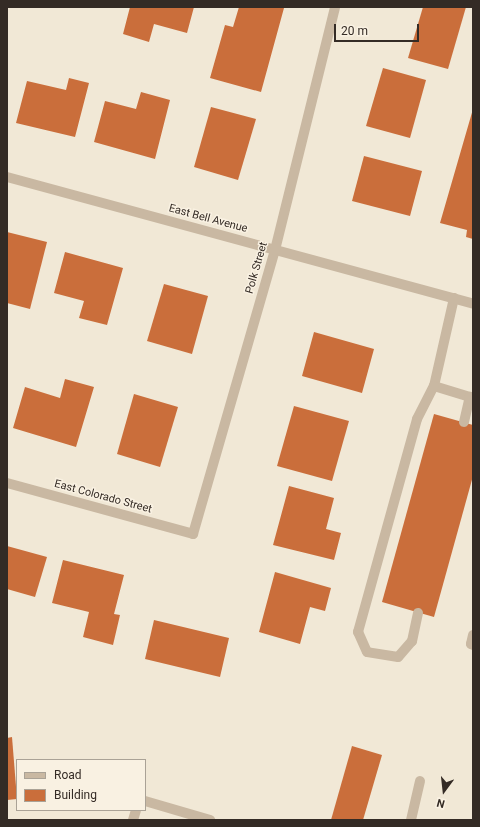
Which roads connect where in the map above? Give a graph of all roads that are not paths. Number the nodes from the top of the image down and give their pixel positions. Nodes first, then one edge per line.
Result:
1 (336, 7) edge
2 (7, 177) edge
3 (275, 250) junction
4 (454, 298) junction
5 (473, 304) edge
6 (434, 386) junction
7 (472, 397) edge
8 (464, 422) dead end
9 (7, 483) edge
10 (193, 534) joint
11 (418, 613) dead end
12 (473, 635) edge
13 (473, 645) edge
14 (420, 781) dead end
15 (146, 801) edge
16 (210, 820) edge
17 (411, 820) edge

1 - 3 street, Polk Street
2 - 3 street, East Bell Avenue
3 - 4 street, East Bell Avenue
3 - 10 street, Polk Street
4 - 5 street, East Bell Avenue
4 - 6 street
6 - 7 street
6 - 11 street
7 - 8 street
9 - 10 street, East Colorado Street
12 - 13 street
14 - 17 street
15 - 16 street

